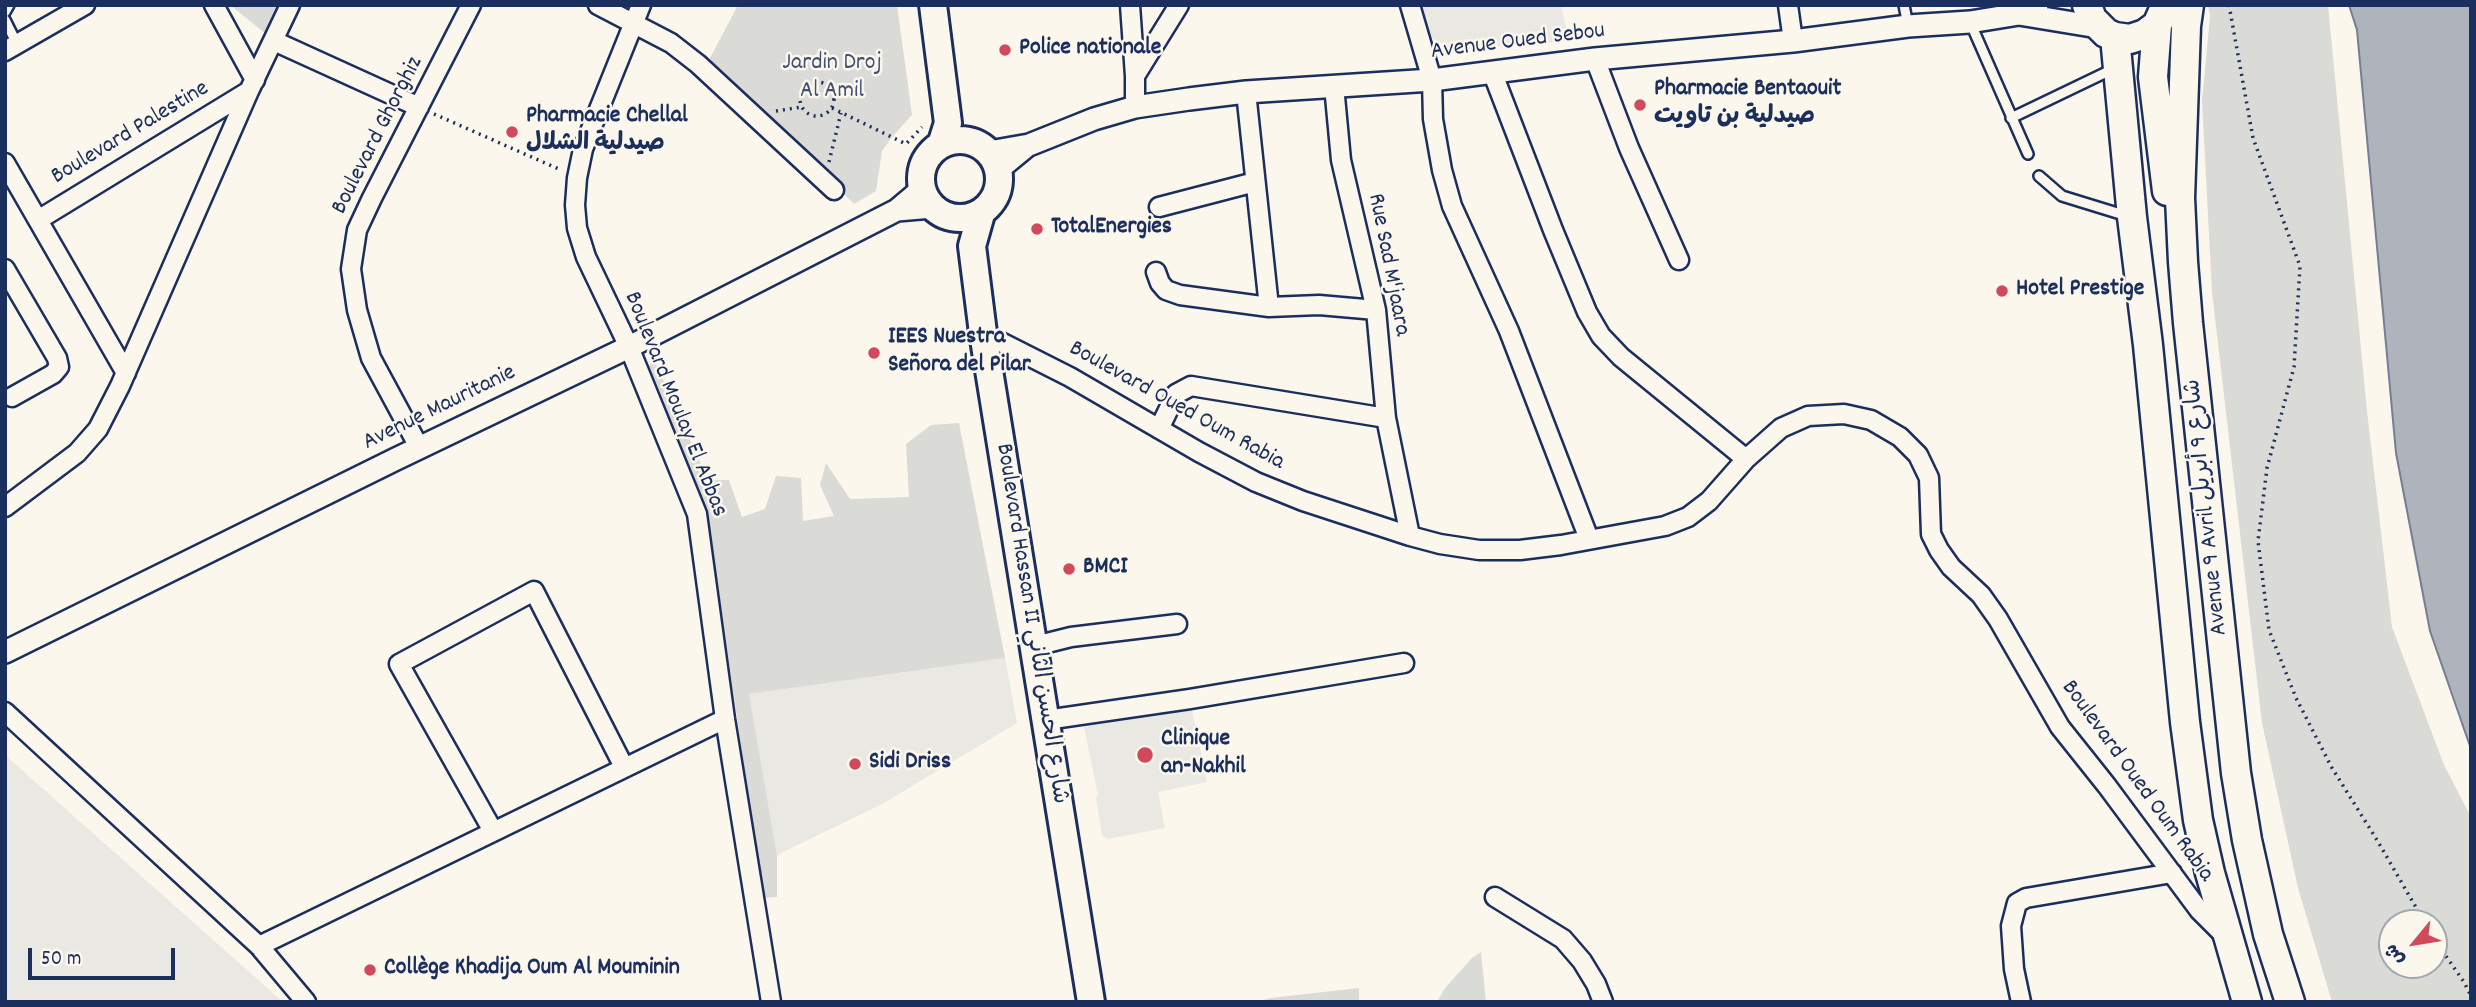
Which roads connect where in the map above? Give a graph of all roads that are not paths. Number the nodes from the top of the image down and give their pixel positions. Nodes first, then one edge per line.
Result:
1 (9, 5) edge
2 (85, 5) edge
3 (214, 5) edge
4 (290, 5) edge
5 (471, 5) edge
6 (598, 5) edge
7 (641, 5) edge
8 (933, 5) edge
9 (1130, 5) edge
10 (1179, 5) edge
11 (1410, 5) edge
12 (1788, 5) edge
13 (2189, 5) edge
14 (2028, 10) edge
15 (5, 12) edge
16 (1906, 15) edge
17 (2161, 15) edge
18 (5, 20) edge
19 (1970, 22) junction
20 (635, 23) junction
21 (2100, 23) edge
22 (274, 41) junction
23 (1793, 41) junction
24 (11, 47) edge
25 (1595, 59) junction
26 (2118, 66) junction
27 (1493, 74) junction
28 (1135, 76) junction
29 (1432, 80) junction
30 (252, 85) junction
31 (1334, 86) junction
32 (1246, 92) junction
33 (419, 107) junction
34 (1135, 107) junction
35 (2011, 118) junction
36 (949, 130) junction
37 (2028, 154) dead end
38 (994, 160) junction
39 (5, 163) edge
40 (2039, 176) dead end
41 (1255, 182) junction
42 (834, 190) dead end
43 (934, 204) junction
44 (1160, 206) dead end
45 (981, 214) junction
46 (2132, 217) junction
47 (38, 220) junction
48 (972, 246) junction
49 (1679, 260) dead end
50 (2183, 262) junction
51 (5, 269) edge
52 (1156, 272) dead end
53 (1269, 307) junction
54 (1376, 310) junction
55 (983, 332) junction
56 (629, 348) junction
57 (126, 373) junction
58 (12, 397) dead end
59 (1386, 418) junction
60 (1159, 429) junction
61 (419, 447) junction
62 (1745, 459) junction
63 (5, 507) edge
64 (1410, 536) junction
65 (1589, 539) junction
66 (1177, 624) dead end
67 (1035, 646) junction
68 (5, 652) edge
69 (1404, 663) dead end
70 (5, 712) edge
71 (725, 719) junction
72 (1046, 720) junction
73 (624, 767) junction
74 (494, 831) junction
75 (2172, 873) junction
76 (1495, 897) dead end
77 (2230, 942) junction
78 (259, 946) junction
79 (306, 1002) edge
80 (771, 1002) edge
81 (1091, 1002) edge
82 (1604, 1002) edge
83 (2021, 1002) edge
84 (2247, 1002) edge
85 (2290, 1002) edge

1 - 15 lane
2 - 24 street
3 - 30 street
4 - 22 street
5 - 33 street, Boulevard Ghorghiz
6 - 20 street
7 - 20 street, Boulevard Moulay El Abbas
8 - 36 main road
9 - 28 street
10 - 28 street
11 - 29 street
12 - 23 street
13 - 50 highway, Avenue 9 Avril شارع 9 أبريل
14 - 19 street, Avenue Oued Sebou
14 - 21 street, Avenue Oued Sebou
16 - 19 street, Avenue Oued Sebou
16 - 23 street, Avenue Oued Sebou
17 - 21 highway
17 - 50 highway
18 - 24 lane
19 - 35 lane
20 - 42 street
20 - 56 street, Boulevard Moulay El Abbas
21 - 26 highway, Avenue 9 Avril شارع 9 أبريل
22 - 30 street
22 - 33 street
23 - 25 street, Avenue Oued Sebou
25 - 27 street, Avenue Oued Sebou
25 - 49 street
26 - 35 lane
26 - 46 highway, Avenue 9 Avril شارع 9 أبريل
27 - 29 street, Avenue Oued Sebou
27 - 62 street
28 - 34 street
29 - 31 street, Avenue Oued Sebou
29 - 65 street
30 - 47 street, Boulevard Palestine
30 - 57 street
31 - 32 street, Avenue Oued Sebou
31 - 54 street, Rue Sad M'jaara
32 - 34 street, Avenue Oued Sebou
32 - 41 street
33 - 61 street, Boulevard Ghorghiz
34 - 38 street, Avenue Oued Sebou
35 - 37 lane
36 - 38 main road
36 - 43 main road
38 - 45 main road
39 - 47 street
40 - 46 lane
41 - 44 street
41 - 53 street
43 - 45 main road
43 - 48 main road
43 - 56 street, Avenue Mauritanie
45 - 48 main road, Boulevard Hassan II شارع الحسن الثاني
46 - 77 highway, Avenue 9 Avril شارع 9 أبريل
47 - 57 street
48 - 55 main road, Boulevard Hassan II شارع الحسن الثاني
50 - 85 highway, Avenue 9 Avril شارع 9 أبريل
51 - 58 street
52 - 53 street
53 - 54 street
54 - 59 street, Rue Sad M'jaara
55 - 60 street, Boulevard Oued Oum Rabia
55 - 67 main road, Boulevard Hassan II شارع الحسن الثاني
56 - 61 street, Avenue Mauritanie
56 - 71 street, Boulevard Moulay El Abbas
57 - 63 street
59 - 60 street
59 - 64 street, Rue Sad M'jaara
60 - 64 street, Boulevard Oued Oum Rabia
61 - 68 street, Avenue Mauritanie
62 - 65 street, Boulevard Oued Oum Rabia
62 - 75 street, Boulevard Oued Oum Rabia
64 - 65 street, Boulevard Oued Oum Rabia
66 - 67 street
67 - 72 main road, Boulevard Hassan II شارع الحسن الثاني
69 - 72 street
70 - 78 street
71 - 73 street
71 - 80 street, Boulevard Moulay El Abbas
72 - 81 main road, Boulevard Hassan II شارع الحسن الثاني
73 - 74 street
73 - 74 street
74 - 78 street
75 - 77 street, Boulevard Oued Oum Rabia
75 - 83 street
76 - 82 street
77 - 84 highway, Avenue 9 Avril شارع 9 أبريل
78 - 79 street

